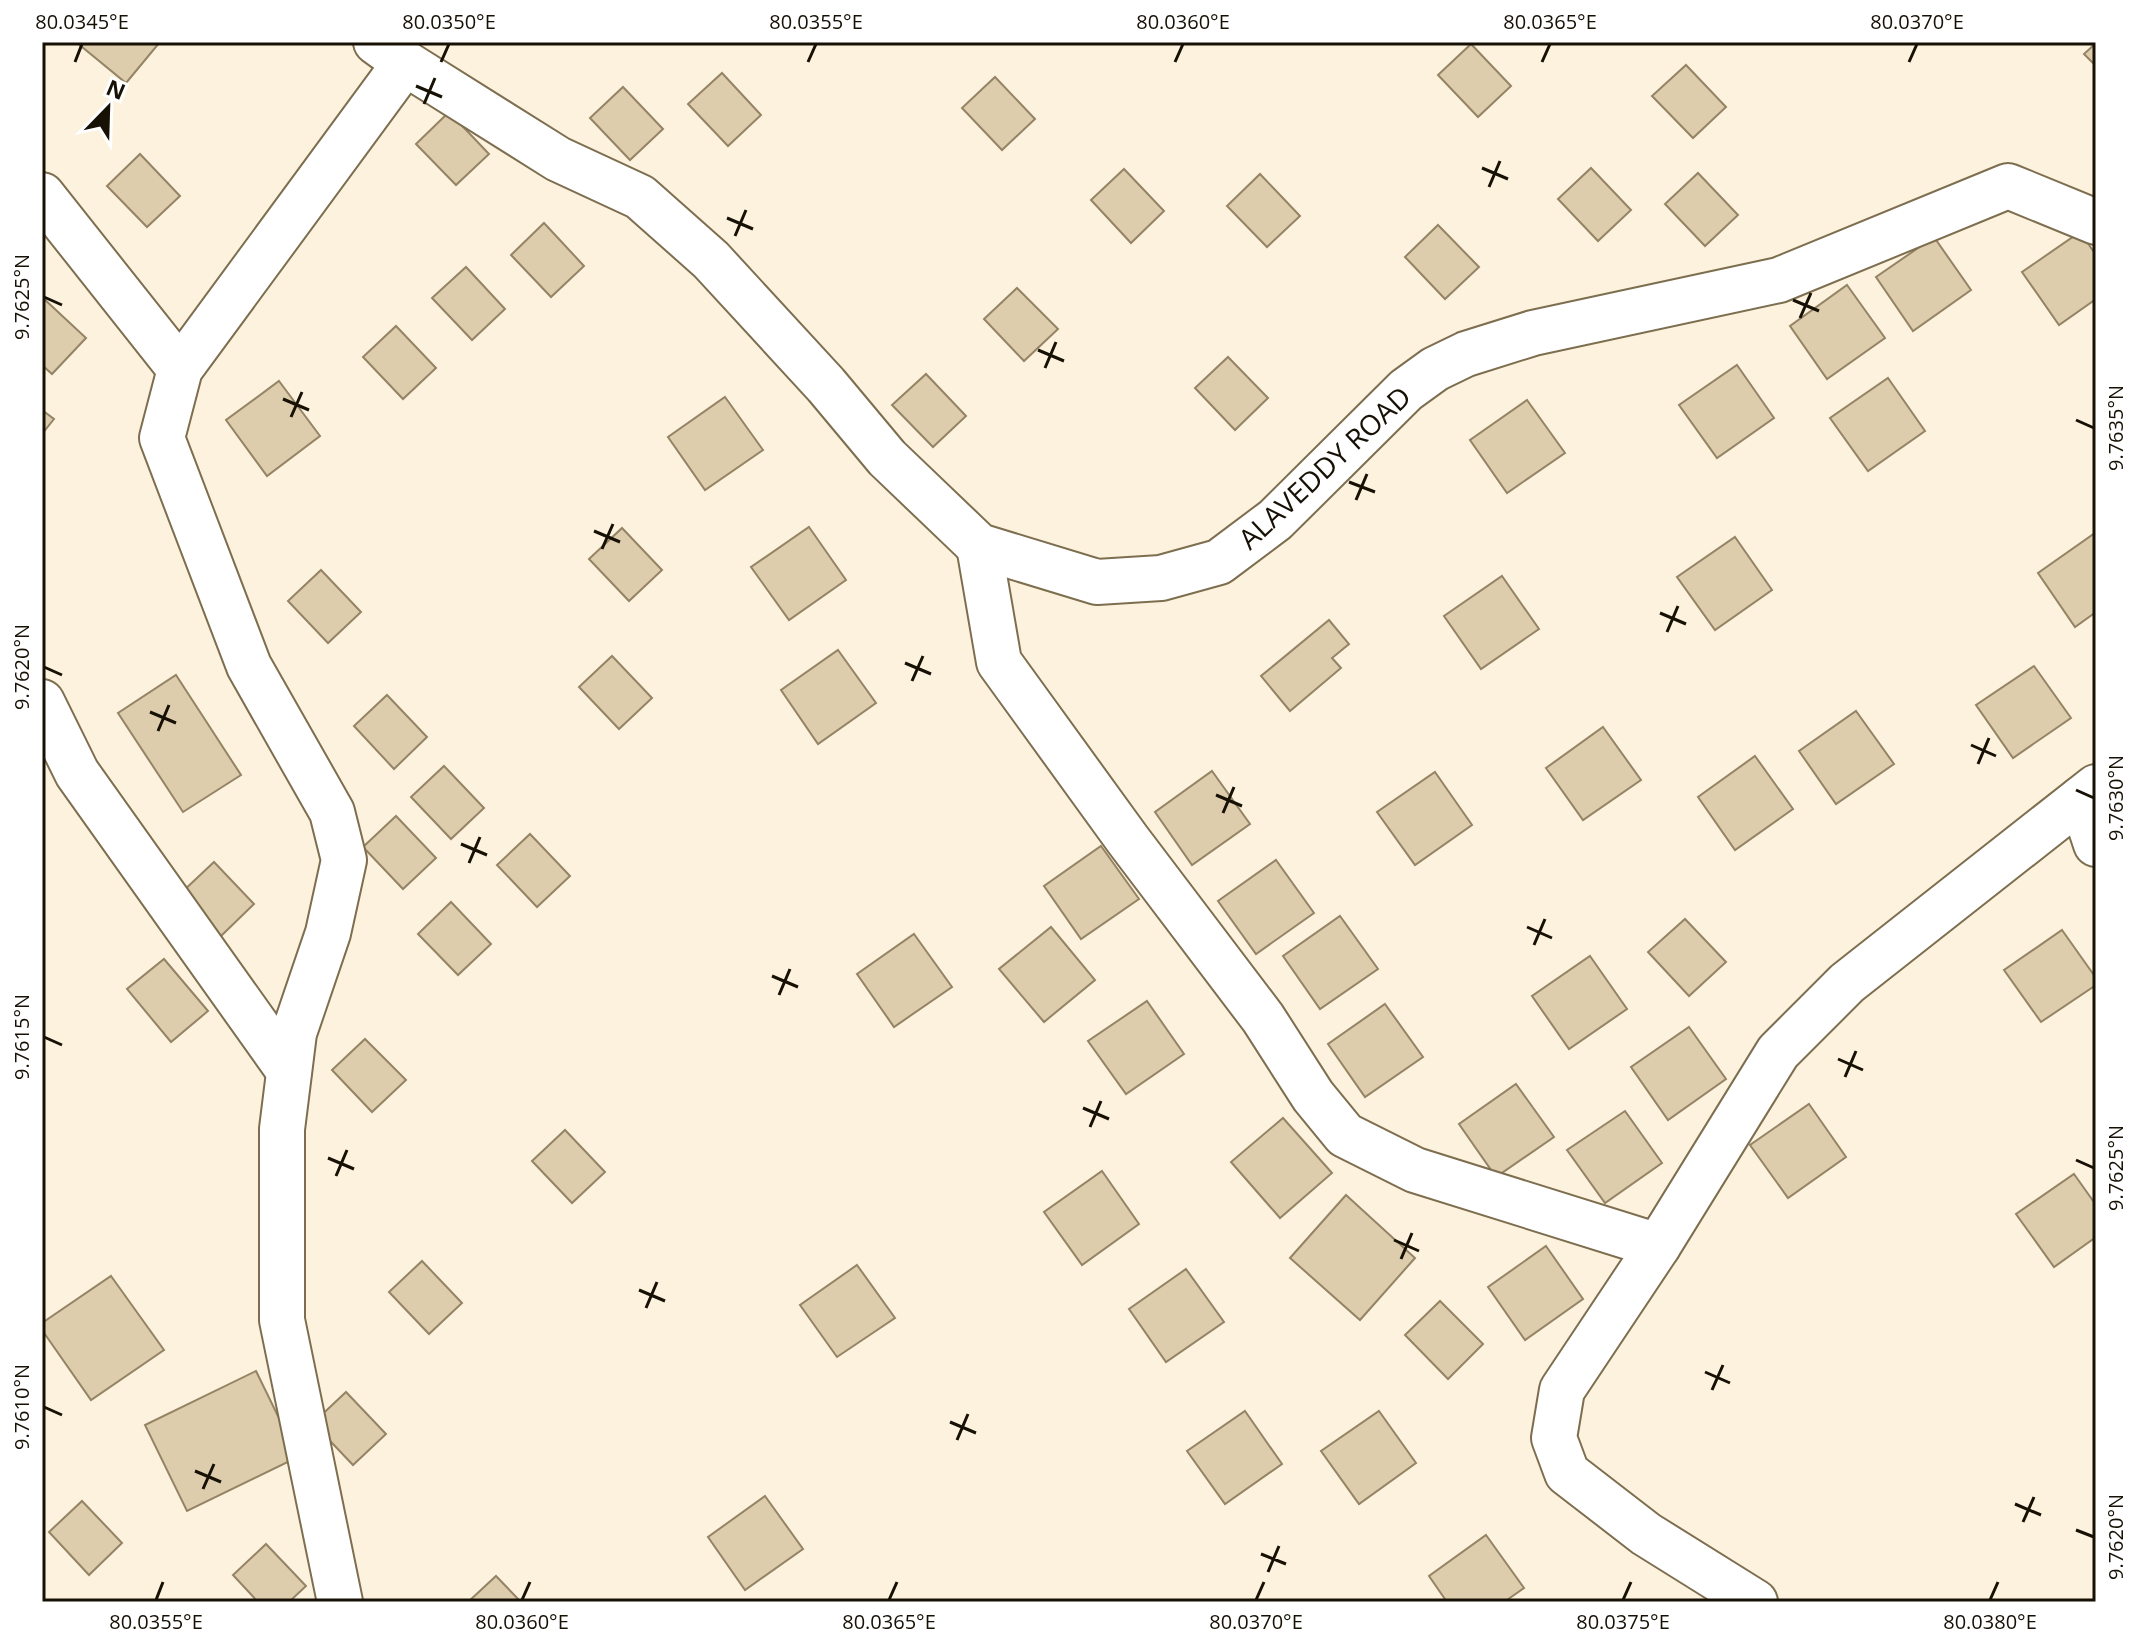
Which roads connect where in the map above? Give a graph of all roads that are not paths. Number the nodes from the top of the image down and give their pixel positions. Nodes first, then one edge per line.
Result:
1 (391, 52) edge
2 (42, 195) edge
3 (2096, 222) edge
4 (180, 369) junction
5 (979, 546) junction
6 (42, 702) edge
7 (2088, 793) edge
8 (2096, 844) edge
9 (289, 1071) junction
10 (1658, 1246) junction
11 (340, 1602) edge
12 (1755, 1602) edge

1 - 4 street
1 - 5 street, ALAVEDDY ROAD
2 - 4 street
3 - 5 street, ALAVEDDY ROAD
4 - 9 street
5 - 10 street
6 - 9 street
7 - 8 street
7 - 10 street
9 - 11 street
10 - 12 street

